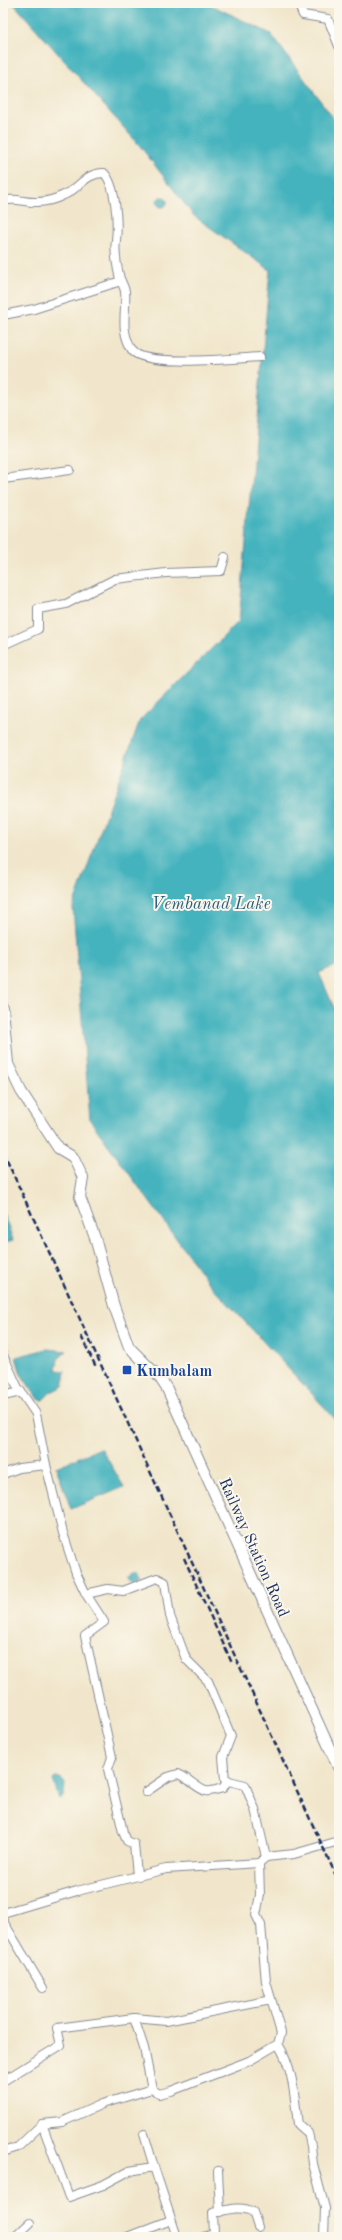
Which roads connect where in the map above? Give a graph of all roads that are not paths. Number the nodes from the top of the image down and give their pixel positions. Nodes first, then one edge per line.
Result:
1 (298, 3) edge
2 (339, 46) edge
3 (3, 202) edge
4 (121, 281) junction
5 (3, 315) edge
6 (260, 357) dead end
7 (70, 470) dead end
8 (3, 478) edge
9 (226, 557) dead end
10 (3, 645) edge
11 (3, 1008) edge
12 (3, 1355) edge
13 (21, 1392) junction
14 (3, 1396) edge
15 (46, 1465) junction
16 (3, 1474) edge
17 (86, 1594) junction
18 (339, 1769) edge
19 (228, 1780) junction
20 (146, 1792) dead end
21 (339, 1841) edge
22 (263, 1860) junction
23 (138, 1875) junction
24 (3, 1913) edge
25 (3, 1921) edge
26 (43, 1988) dead end
27 (271, 2000) junction
28 (134, 2018) junction
29 (278, 2044) junction
30 (3, 2081) edge
31 (152, 2089) junction
32 (42, 2124) junction
33 (144, 2134) dead end
34 (3, 2152) edge
35 (154, 2167) junction
36 (218, 2171) dead end
37 (220, 2212) junction
38 (171, 2220) junction
39 (30, 2223) dead end
40 (258, 2227) dead end
41 (15, 2237) edge
42 (127, 2237) edge
43 (177, 2237) edge
44 (203, 2237) edge
45 (324, 2237) edge

1 - 2 street
3 - 4 street
4 - 5 street
4 - 6 street
7 - 8 street
9 - 10 street
11 - 18 street, Railway Station Road
12 - 13 street
13 - 14 street
13 - 15 street
15 - 16 street
15 - 17 street
17 - 19 street
17 - 23 street
19 - 20 street
19 - 22 street
21 - 22 street
22 - 23 street
22 - 27 street
23 - 24 street
25 - 26 street
27 - 28 street
27 - 29 street
28 - 30 street
28 - 31 street
29 - 31 street
29 - 45 street
31 - 32 street
32 - 34 street
32 - 35 street
33 - 35 street
35 - 38 street
36 - 37 street
37 - 40 street
37 - 44 street
38 - 42 street
38 - 43 street
39 - 41 street

